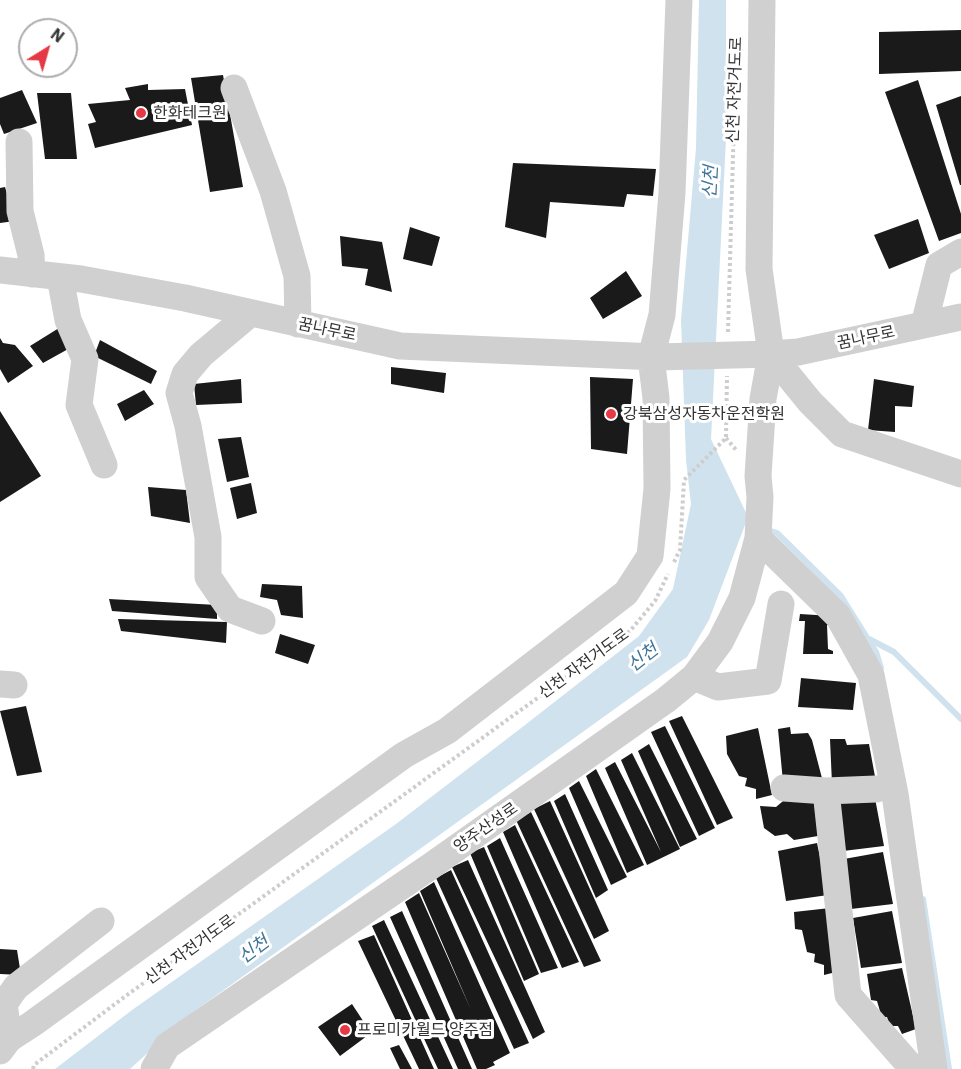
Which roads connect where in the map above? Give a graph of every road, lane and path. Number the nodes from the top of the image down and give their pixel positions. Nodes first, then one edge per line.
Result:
1 (679, 0) edge
2 (762, 0) edge
3 (736, 47) dead end
4 (234, 88) dead end
5 (19, 142) dead end
6 (961, 252) edge
7 (0, 270) edge
8 (32, 273) junction
9 (60, 277) junction
10 (250, 313) junction
11 (961, 317) edge
12 (298, 324) junction
13 (924, 325) junction
14 (728, 340) dead end
15 (771, 354) junction
16 (654, 357) junction
17 (728, 373) dead end
18 (104, 465) dead end
19 (961, 474) edge
20 (758, 538) junction
21 (781, 604) dead end
22 (262, 621) dead end
23 (694, 677) junction
24 (784, 788) dead end
25 (876, 789) dead end
26 (826, 791) junction
27 (101, 921) dead end
28 (5, 1045) edge
29 (33, 1069) edge
30 (154, 1069) edge
31 (913, 1069) edge
32 (934, 1069) edge

1 - 16 street
2 - 15 street
3 - 14 path, 신천 자전거도로
4 - 12 street
5 - 8 street
6 - 13 street
7 - 8 street, 꿈나무로
8 - 9 street, 꿈나무로
9 - 10 street, 꿈나무로
9 - 18 street
10 - 12 street, 꿈나무로
10 - 22 street
11 - 13 street, 꿈나무로
12 - 16 street, 꿈나무로
13 - 15 street, 꿈나무로
15 - 16 street, 꿈나무로, bridge
15 - 19 street
15 - 20 street, 양주산성로
16 - 28 street
17 - 29 path, 신천 자전거도로
20 - 23 street, 양주산성로
20 - 32 street
21 - 23 street
23 - 30 street, 양주산성로
24 - 26 street
25 - 26 street
26 - 31 street
27 - 28 street

